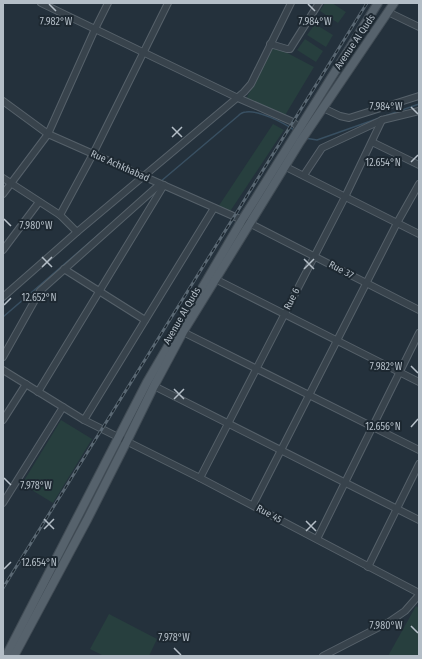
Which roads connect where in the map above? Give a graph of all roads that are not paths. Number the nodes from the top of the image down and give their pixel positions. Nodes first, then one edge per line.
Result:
1 (108, 3) edge
2 (168, 3) edge
3 (291, 3) edge
4 (319, 3) edge
5 (378, 3) edge
6 (394, 3) edge
7 (45, 4) edge
8 (388, 12) junction
9 (419, 27) edge
10 (95, 29) junction
11 (270, 44) junction
12 (143, 52) junction
13 (419, 96) edge
14 (238, 98) junction
15 (3, 101) edge
16 (323, 108) junction
17 (419, 111) edge
18 (382, 120) junction
19 (301, 130) junction
20 (48, 134) junction
21 (296, 140) junction
22 (372, 142) junction
23 (93, 154) junction
24 (419, 165) edge
25 (284, 166) junction
26 (304, 175) junction
27 (144, 176) junction
28 (3, 178) edge
29 (11, 184) junction
30 (419, 184) edge
31 (162, 185) junction
32 (3, 194) edge
33 (345, 197) junction
34 (39, 202) junction
35 (214, 208) junction
36 (60, 215) junction
37 (245, 222) junction
38 (397, 223) junction
39 (76, 232) junction
40 (419, 234) edge
41 (3, 250) edge
42 (314, 256) junction
43 (64, 270) junction
44 (215, 279) junction
45 (366, 283) junction
46 (99, 292) junction
47 (3, 297) edge
48 (419, 310) edge
49 (284, 315) junction
50 (145, 320) junction
51 (184, 332) junction
52 (419, 332) edge
53 (337, 340) junction
54 (3, 357) edge
55 (257, 368) junction
56 (3, 370) edge
57 (400, 372) junction
58 (419, 382) edge
59 (26, 384) junction
60 (154, 386) junction
61 (38, 392) junction
62 (309, 395) junction
63 (63, 407) junction
64 (3, 420) edge
65 (84, 420) junction
66 (228, 424) junction
67 (372, 426) junction
68 (118, 436) junction
69 (127, 441) junction
70 (281, 450) junction
71 (419, 450) edge
72 (419, 464) edge
73 (200, 478) junction
74 (345, 483) junction
75 (3, 503) edge
76 (253, 505) junction
77 (397, 509) junction
78 (419, 520) edge
79 (317, 539) junction
80 (368, 566) junction
81 (419, 594) edge
82 (6, 656) edge
83 (14, 656) edge
84 (323, 656) edge

1 - 10 street
2 - 12 street
3 - 11 street
4 - 11 street
5 - 19 main road, Avenue Al Quds
6 - 8 main road, Avenue Al Quds
7 - 10 street
8 - 9 street
8 - 16 main road, Avenue Al Quds
10 - 12 street
10 - 20 street
11 - 14 street
12 - 14 street
12 - 23 street
13 - 16 street
14 - 19 street
14 - 27 street
15 - 20 street, Rue Achkhabad
16 - 19 main road, Avenue Al Quds
17 - 18 street
18 - 22 street, Rue 6
18 - 26 street
19 - 21 main road, Avenue Al Quds
20 - 23 street, Rue Achkhabad
20 - 29 street
21 - 25 main road, Avenue Al Quds
21 - 37 main road, Avenue Al Quds
22 - 24 street
22 - 33 street, Rue 6
23 - 27 street, Rue Achkhabad
23 - 36 street
25 - 26 street
25 - 37 main road, Avenue Al Quds
26 - 33 street
27 - 31 street, Rue Achkhabad
27 - 39 street
28 - 29 street
29 - 32 street
29 - 34 street
30 - 38 street
31 - 35 street, Rue Achkhabad
31 - 43 street
31 - 46 street
33 - 38 street
33 - 42 street, Rue 6
34 - 36 street
34 - 41 street
35 - 37 street, Rue Achkhabad
35 - 50 street
36 - 39 street
37 - 42 street, Rue 37
37 - 44 main road, Avenue Al Quds
37 - 68 main road, Avenue Al Quds
38 - 40 street
38 - 45 street
39 - 47 street
42 - 45 street, Rue 37
42 - 49 street, Rue 6
43 - 46 street
43 - 54 street
44 - 49 street
44 - 51 main road, Avenue Al Quds
45 - 48 street, Rue 37
45 - 53 street
46 - 50 street
46 - 61 street
49 - 53 street
49 - 55 street, Rue 6
50 - 65 street
51 - 55 street
51 - 60 main road, Avenue Al Quds
52 - 57 street
53 - 57 street
53 - 62 street
55 - 62 street
55 - 66 street, Rue 6
56 - 59 street, Rue 45
57 - 58 street
57 - 67 street
59 - 61 street, Rue 45
59 - 64 street
60 - 66 street
60 - 69 main road, Avenue Al Quds
61 - 63 street, Rue 45
62 - 67 street
62 - 70 street
63 - 65 street, Rue 45
63 - 75 street
65 - 68 street, Rue 45
66 - 70 street
66 - 73 street, Rue 6
67 - 71 street
67 - 74 street
68 - 69 street, Rue 45
68 - 82 main road, Avenue Al Quds
69 - 73 street, Rue 45
69 - 83 main road, Avenue Al Quds
70 - 74 street
70 - 76 street
72 - 77 street
73 - 76 street, Rue 45
74 - 77 street
74 - 79 street
76 - 79 street, Rue 45
77 - 78 street
77 - 80 street
79 - 80 street, Rue 45
80 - 81 street, Rue 45
81 - 84 street

